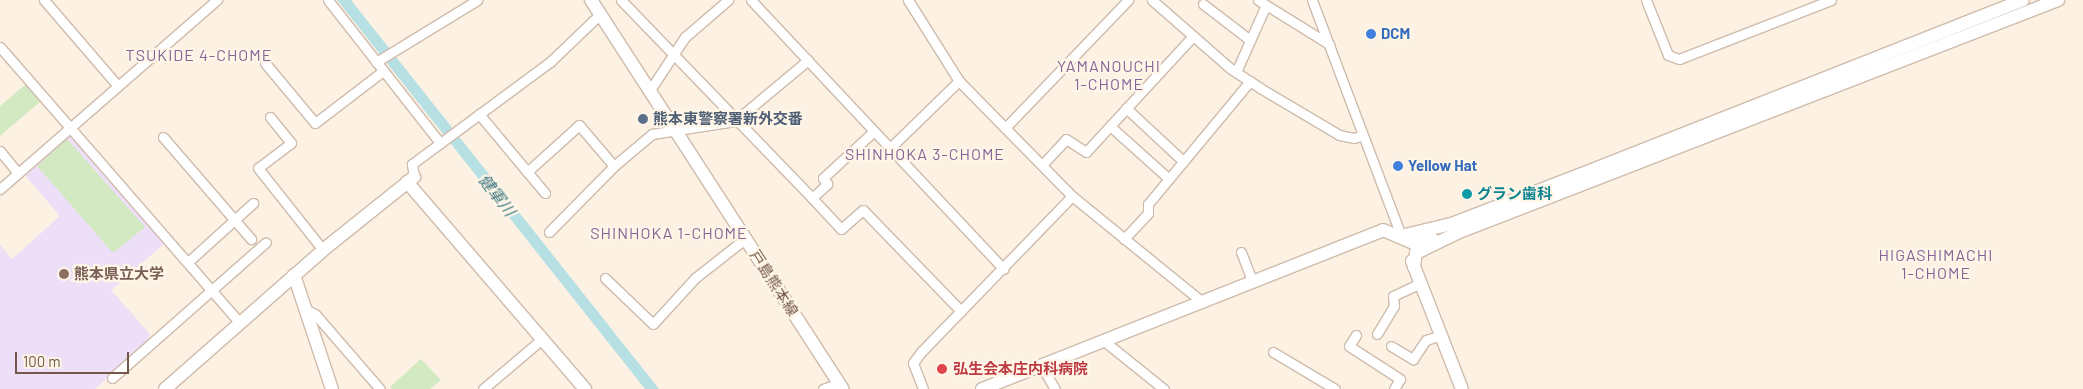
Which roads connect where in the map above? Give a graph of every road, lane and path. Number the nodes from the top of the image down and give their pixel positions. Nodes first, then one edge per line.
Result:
1 (44, 0) edge
2 (217, 0) edge
3 (328, 0) edge
4 (477, 0) edge
5 (591, 0) edge
6 (620, 0) edge
7 (728, 0) edge
8 (751, 0) edge
9 (908, 0) edge
10 (1128, 0) edge
11 (1152, 0) edge
12 (1312, 0) edge
13 (1646, 0) edge
14 (1831, 0) edge
15 (2022, 0) edge
16 (2058, 0) edge
17 (1262, 3) edge
18 (1203, 4) dead end
19 (600, 14) junction
20 (1193, 36) junction
21 (1250, 40) junction
22 (1329, 44) junction
23 (0, 47) edge
24 (672, 54) junction
25 (808, 60) junction
26 (378, 61) junction
27 (265, 63) dead end
28 (383, 71) junction
29 (1236, 72) junction
30 (959, 81) junction
31 (1250, 81) junction
32 (118, 86) junction
33 (650, 90) junction
34 (1126, 108) junction
35 (479, 114) junction
36 (270, 117) dead end
37 (735, 121) junction
38 (1110, 126) junction
39 (71, 127) junction
40 (1005, 128) junction
41 (874, 131) junction
42 (675, 132) junction
43 (1363, 135) junction
44 (163, 137) dead end
45 (441, 143) junction
46 (890, 148) junction
47 (0, 151) edge
48 (1183, 161) junction
49 (1042, 165) junction
50 (614, 166) junction
51 (527, 172) junction
52 (18, 173) junction
53 (411, 175) junction
54 (1169, 179) junction
55 (0, 189) edge
56 (545, 193) dead end
57 (1072, 196) junction
58 (812, 198) junction
59 (253, 203) dead end
60 (236, 219) junction
61 (549, 232) dead end
62 (1457, 234) junction
63 (1401, 236) junction
64 (746, 238) junction
65 (251, 239) dead end
66 (1124, 239) junction
67 (266, 242) dead end
68 (323, 250) junction
69 (1241, 252) dead end
70 (188, 262) junction
71 (1414, 268) junction
72 (1004, 269) junction
73 (294, 276) junction
74 (605, 278) dead end
75 (1252, 281) junction
76 (1421, 283) junction
77 (213, 291) junction
78 (1201, 301) junction
79 (305, 308) junction
80 (962, 311) junction
81 (240, 323) junction
82 (1377, 334) dead end
83 (1356, 335) dead end
84 (1441, 335) junction
85 (542, 339) junction
86 (1104, 341) junction
87 (1391, 346) dead end
88 (1274, 352) dead end
89 (1041, 365) junction
90 (112, 378) dead end
91 (841, 386) edge
92 (330, 388) edge
93 (165, 389) edge
94 (380, 389) edge
95 (484, 389) edge
96 (585, 389) edge
97 (823, 389) edge
98 (923, 389) edge
99 (982, 389) edge
100 (1055, 389) edge
101 (1164, 389) edge
102 (1335, 389) edge
103 (1394, 389) edge
104 (1462, 389) edge

1 - 32 street
2 - 32 street
3 - 26 street
4 - 26 street
5 - 19 street, 戸島熊本線
6 - 24 street
7 - 24 street
8 - 25 street
9 - 30 street
10 - 40 street
11 - 20 street
12 - 22 street
13 - 14 street
15 - 63 street
16 - 62 street
17 - 21 street
17 - 22 street
18 - 21 street
19 - 33 street, 戸島熊本線
19 - 35 street
20 - 29 street
20 - 34 street
21 - 29 street
22 - 43 street
23 - 39 street
24 - 33 street
24 - 37 street
25 - 37 street
25 - 41 street
26 - 28 street
27 - 28 street
28 - 45 street
29 - 31 street
30 - 40 street
30 - 46 street
31 - 43 street
31 - 48 street
32 - 39 street
33 - 42 street, 戸島熊本線
34 - 38 street
34 - 48 street
35 - 45 street
35 - 51 street
36 - 68 street
37 - 42 street
37 - 58 street
38 - 49 street
38 - 54 street
39 - 52 street
39 - 70 street
40 - 49 street
41 - 46 street
41 - 58 street
42 - 50 street
42 - 64 street, 戸島熊本線
43 - 63 street
44 - 60 street
45 - 53 street
46 - 72 street
47 - 52 street
48 - 54 street
49 - 57 street
50 - 51 street
50 - 61 street
51 - 56 street
52 - 55 street
53 - 68 street
53 - 85 street
54 - 66 street
57 - 66 street
57 - 72 street
58 - 80 street
59 - 60 street
60 - 65 street
60 - 70 street
62 - 63 street
62 - 71 street
63 - 71 street
63 - 75 street
64 - 74 street
64 - 91 street, 戸島熊本線
66 - 78 street
67 - 77 street
68 - 73 street
69 - 75 street
70 - 77 street
71 - 76 street
72 - 80 street
73 - 79 street
73 - 81 street
75 - 78 street
76 - 82 street
76 - 84 street
77 - 81 street
77 - 90 street
78 - 86 street
79 - 92 street
79 - 94 street
80 - 98 street
81 - 93 street
83 - 103 street
84 - 87 street
84 - 104 street
85 - 95 street
85 - 96 street
86 - 89 street
86 - 101 street
88 - 102 street
89 - 99 street
89 - 100 street
91 - 97 street

